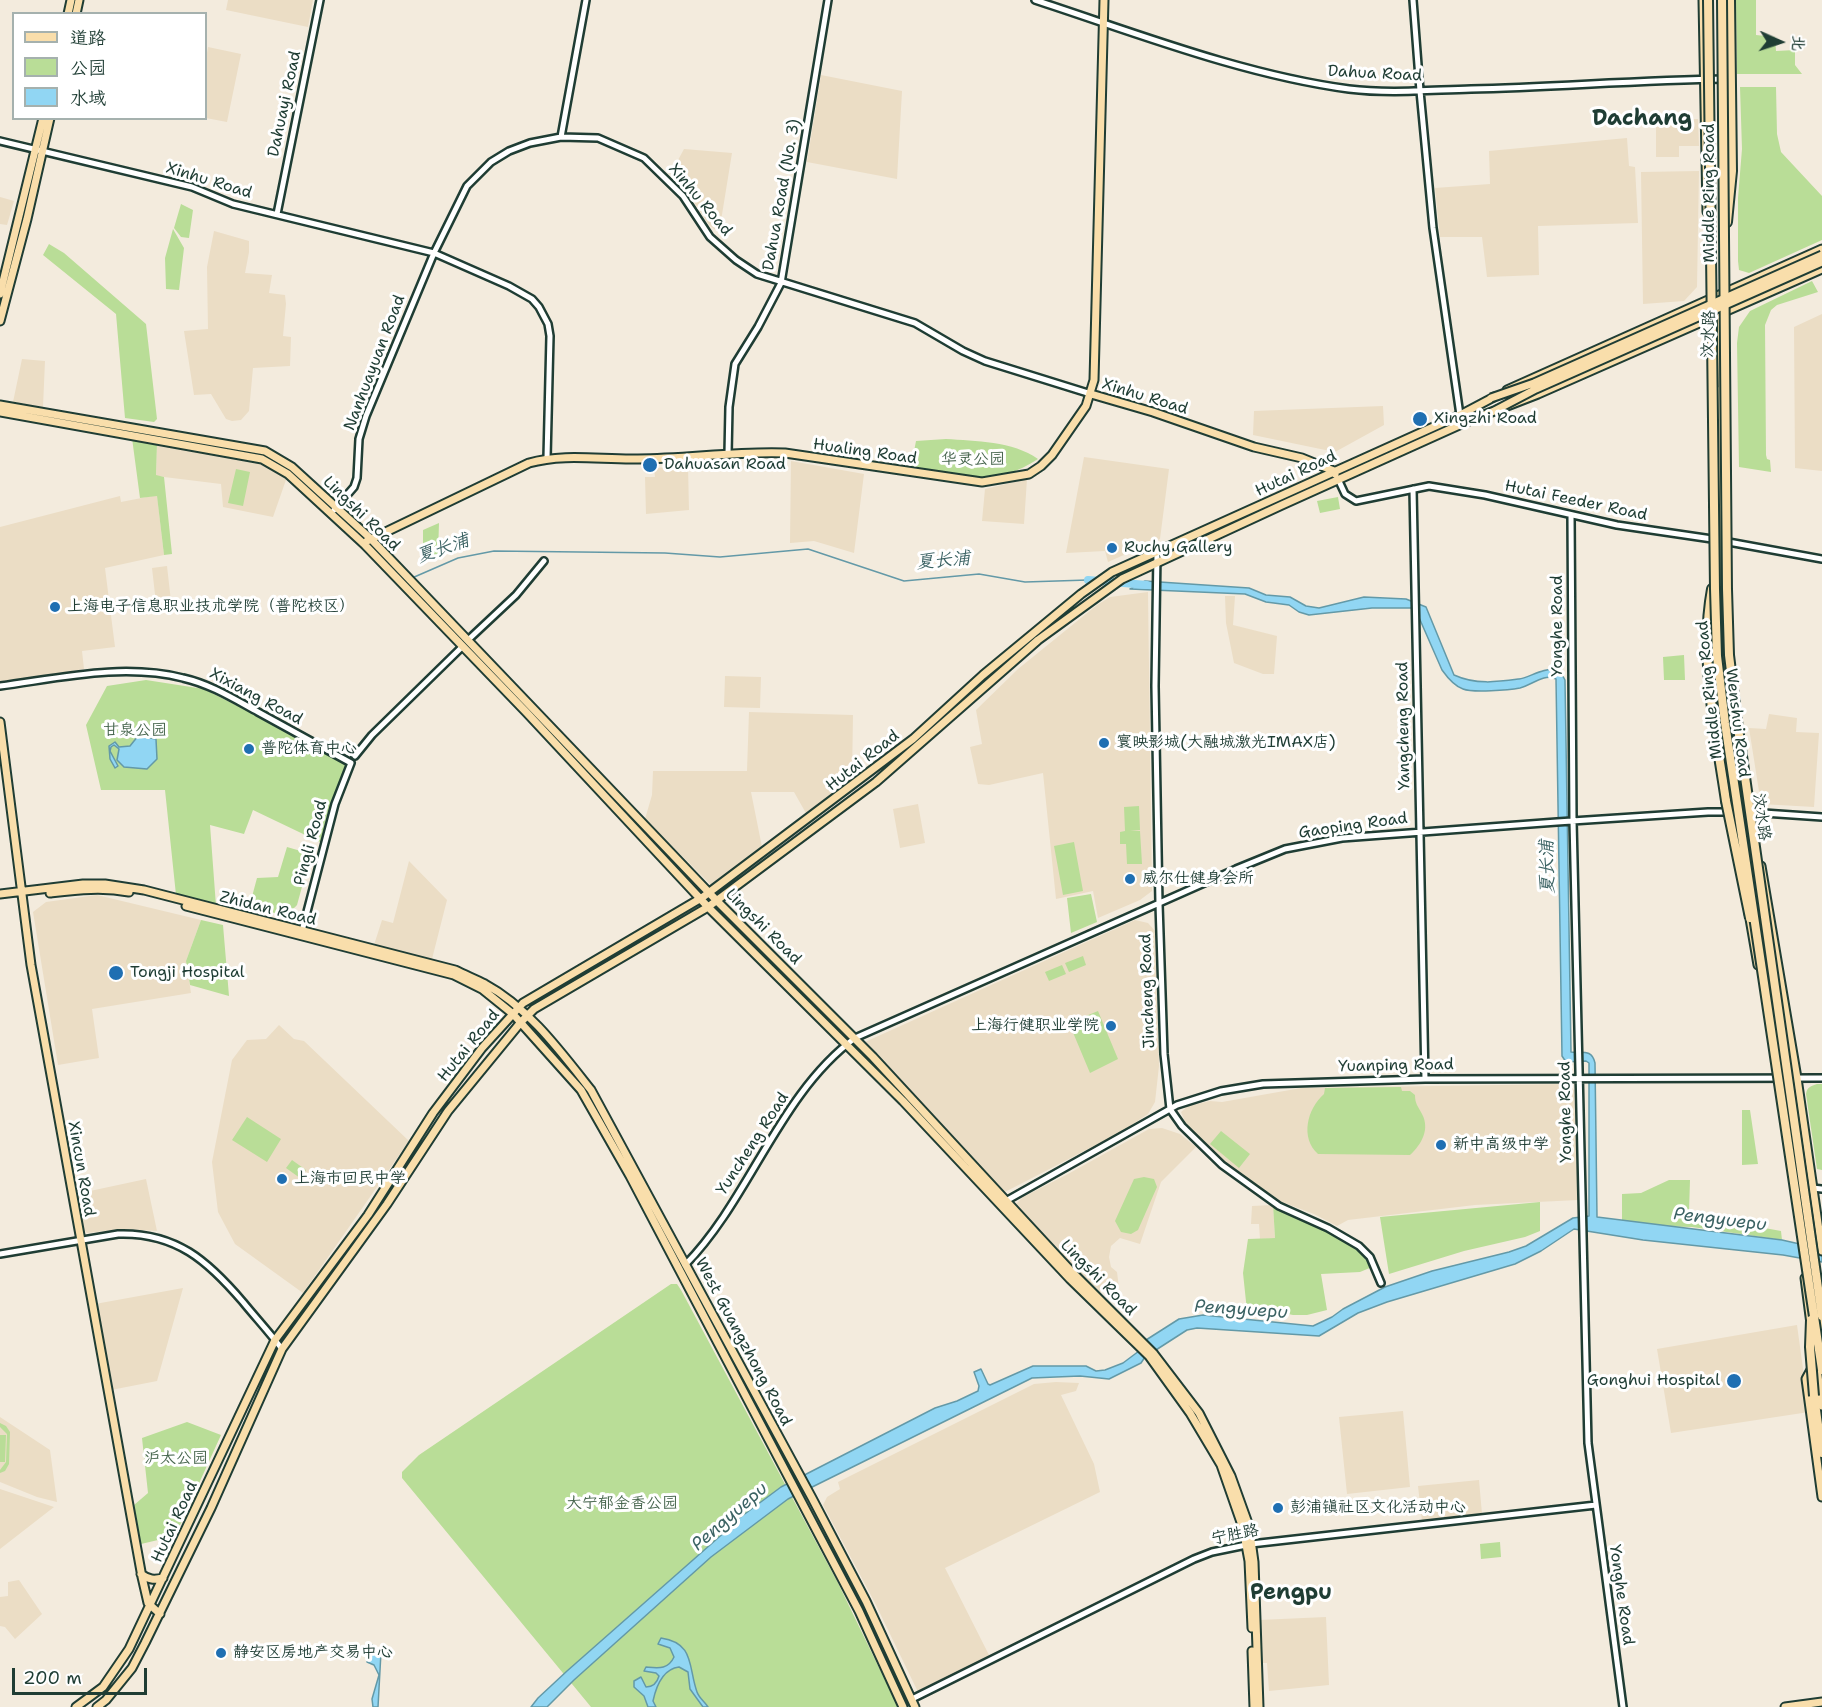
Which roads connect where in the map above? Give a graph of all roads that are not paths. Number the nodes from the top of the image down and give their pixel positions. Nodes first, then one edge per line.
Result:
1 (320, 0) edge
2 (586, 0) edge
3 (828, 0) edge
4 (1035, 0) edge
5 (1104, 0) edge
6 (1413, 0) edge
7 (1703, 0) edge
8 (1708, 0) edge
9 (1725, 0) edge
10 (1103, 22) junction
11 (1725, 78) junction
12 (1703, 79) junction
13 (1420, 91) junction
14 (43, 120) edge
15 (49, 120) edge
16 (561, 137) junction
17 (0, 141) edge
18 (39, 151) junction
19 (277, 214) junction
20 (1726, 226) junction
21 (1822, 249) edge
22 (434, 253) junction
23 (1822, 255) edge
24 (1822, 262) edge
25 (1822, 269) edge
26 (780, 283) junction
27 (1726, 292) junction
28 (0, 294) edge
29 (1710, 298) junction
30 (1, 311) edge
31 (1719, 315) junction
32 (0, 321) edge
33 (1717, 379) junction
34 (1091, 394) junction
35 (1491, 398) junction
36 (1711, 400) junction
37 (0, 405) edge
38 (1496, 410) junction
39 (0, 412) edge
40 (1460, 415) junction
41 (1711, 438) junction
42 (728, 454) junction
43 (1718, 455) junction
44 (547, 458) junction
45 (1334, 471) junction
46 (1338, 479) junction
47 (1413, 489) junction
48 (333, 510) junction
49 (1571, 514) junction
50 (371, 539) junction
51 (1721, 541) junction
52 (362, 542) junction
53 (1157, 553) junction
54 (1822, 559) edge
55 (544, 561) dead end
56 (1156, 563) junction
57 (1713, 589) junction
58 (1713, 611) junction
59 (1722, 628) junction
60 (465, 643) junction
61 (0, 686) edge
62 (0, 722) edge
63 (1729, 726) junction
64 (1726, 744) junction
65 (355, 756) dead end
66 (351, 763) joint
67 (1744, 812) junction
68 (1822, 817) edge
69 (1570, 821) junction
70 (1420, 831) junction
71 (1752, 882) junction
72 (710, 892) junction
73 (22, 894) junction
74 (0, 896) edge
75 (701, 898) junction
76 (1748, 900) junction
77 (717, 901) junction
78 (1159, 904) junction
79 (708, 907) junction
80 (302, 931) junction
81 (1760, 968) junction
82 (1768, 983) junction
83 (516, 1011) junction
84 (524, 1019) junction
85 (855, 1038) junction
86 (846, 1044) junction
87 (1797, 1078) junction
88 (1822, 1078) edge
89 (1425, 1079) junction
90 (1781, 1079) junction
91 (1579, 1080) junction
92 (1170, 1109) junction
93 (1792, 1151) junction
94 (1789, 1172) junction
95 (1812, 1188) junction
96 (1822, 1189) edge
97 (1003, 1203) junction
98 (1804, 1235) junction
99 (81, 1240) junction
100 (1822, 1251) edge
101 (0, 1254) edge
102 (686, 1264) junction
103 (1811, 1268) junction
104 (678, 1269) junction
105 (1381, 1283) dead end
106 (1809, 1299) junction
107 (1819, 1314) edge
108 (1822, 1333) edge
109 (275, 1340) junction
110 (282, 1349) junction
111 (1819, 1359) edge
112 (1822, 1370) edge
113 (752, 1386) junction
114 (741, 1391) junction
115 (1822, 1406) edge
116 (1822, 1453) edge
117 (1822, 1497) edge
118 (1596, 1505) junction
119 (1249, 1545) junction
120 (141, 1574) junction
121 (163, 1578) junction
122 (150, 1606) junction
123 (159, 1614) junction
124 (912, 1699) junction
125 (1822, 1702) edge
126 (76, 1707) edge
127 (97, 1707) edge
128 (903, 1707) edge
129 (915, 1707) edge
130 (1254, 1707) edge
131 (1259, 1707) edge
132 (1623, 1707) edge
133 (1785, 1707) edge

1 - 19 street, Dahuayi Road
2 - 16 street
3 - 26 street, Dahua Road (No. 3)
4 - 10 street, Dahua Road
5 - 10 main road, Hualing Road
6 - 13 street
7 - 12 main road, Wenshui Road
8 - 81 highway, Middle Ring Road, bridge
9 - 11 main road
9 - 20 highway
9 - 107 highway, Middle Ring Road, bridge
10 - 13 street, Dahua Road
10 - 34 main road, Hualing Road
11 - 12 street, Dahua Road
11 - 20 main road
12 - 13 street, Dahua Road
12 - 29 main road, Wenshui Road
13 - 40 street
14 - 18 main road
15 - 18 main road
16 - 22 street, Xinhu Road
16 - 26 street, Xinhu Road
17 - 18 street, Xinhu Road
18 - 19 street, Xinhu Road
18 - 28 main road
18 - 30 main road
19 - 22 street, Xinhu Road
20 - 27 main road
21 - 27 main road, Hutai Road
22 - 44 street
22 - 48 street, Nanhuayuan Road
23 - 35 main road, Hutai Road, bridge
24 - 38 main road, Hutai Road, bridge
25 - 31 main road, Hutai Road
26 - 34 street, Xinhu Road
26 - 42 street, Dahua Road (No. 3)
27 - 29 main road, Hutai Road
27 - 31 main road, 汶水路
29 - 31 main road, Wenshui Road
29 - 35 main road, Hutai Road
30 - 32 main road
31 - 33 main road, 汶水路
31 - 36 main road, Wenshui Road
31 - 38 main road, Hutai Road
31 - 51 main road, Wenshui Road
33 - 36 main road
33 - 43 main road, 汶水路
34 - 42 main road, Hualing Road
34 - 45 main road, Xinhu Road
35 - 40 main road, Hutai Road
36 - 41 main road, Wenshui Road
37 - 48 main road, Lingshi Road
38 - 46 main road, Hutai Road
39 - 48 main road, Lingshi Road
40 - 45 main road, Hutai Road
41 - 43 main road
41 - 51 main road, Wenshui Road
42 - 44 main road, Hualing Road
43 - 51 main road, 汶水路
44 - 50 main road, Hualing Road
45 - 46 main road
45 - 53 main road, Hutai Road
46 - 47 street, Hutai Feeder Road
46 - 56 main road, Hutai Road
47 - 49 street, Hutai Feeder Road
47 - 70 street, Yangcheng Road
48 - 50 main road, Lingshi Road
48 - 52 main road, Lingshi Road
49 - 51 street, Hutai Feeder Road
49 - 69 street, Yonghe Road
50 - 52 main road, Hualing Road
50 - 60 main road, Lingshi Road
51 - 54 street, Hutai Feeder Road
51 - 57 main road, Wenshui Road
51 - 59 main road, 汶水路
51 - 67 main road, Wenshui Road
52 - 60 main road, Lingshi Road
53 - 56 street
53 - 72 main road, Hutai Road
55 - 60 street
56 - 77 main road, Hutai Road
56 - 78 street, Jincheng Road
57 - 58 main road, Wenshui Road
57 - 81 highway, bridge
58 - 59 main road
58 - 64 main road, Wenshui Road
59 - 63 main road, 汶水路
60 - 65 street
60 - 72 main road, Lingshi Road
60 - 75 main road, Lingshi Road
61 - 66 street, Xixiang Road
62 - 73 main road, Xincun Road
63 - 64 main road
63 - 67 main road, 汶水路
64 - 67 main road, Wenshui Road
66 - 80 street, Pingli Road
67 - 68 street, Gaoping Road
67 - 69 street, Gaoping Road
67 - 71 main road, 汶水路
67 - 76 main road, Wenshui Road
67 - 87 main road, Wenshui Road
67 - 90 main road, 汶水路
69 - 70 street, Gaoping Road
69 - 91 street, Yonghe Road
70 - 78 street, Gaoping Road
70 - 89 street, Yangcheng Road
71 - 76 main road
71 - 82 main road, 汶水路
72 - 75 main road, Hutai Road
72 - 77 main road, Lingshi Road
73 - 74 main road, Zhidan Road
73 - 80 main road, Zhidan Road
73 - 83 main road, Zhidan Road
73 - 99 main road, Xincun Road
75 - 79 main road, Lingshi Road
75 - 83 main road, Hutai Road
76 - 81 main road, Wenshui Road
77 - 79 main road, Hutai Road
77 - 85 main road, Lingshi Road
78 - 85 street, Gaoping Road
78 - 92 street, Jincheng Road
79 - 84 main road, Hutai Road
79 - 86 main road, Lingshi Road
80 - 83 main road, Zhidan Road
81 - 82 main road
81 - 90 main road, Wenshui Road
81 - 106 highway, Middle Ring Road, bridge
82 - 90 main road, 汶水路
83 - 84 main road, West Guangzhong Road
83 - 109 main road, Hutai Road
84 - 102 main road, West Guangzhong Road
84 - 104 main road, West Guangzhong Road
84 - 110 main road, Hutai Road
85 - 86 street, Yuncheng Road
85 - 97 main road, Lingshi Road
86 - 97 main road, Lingshi Road
86 - 102 street, Yuncheng Road
87 - 88 street, Yuanping Road
87 - 90 street, Yuanping Road
87 - 95 main road, Wenshui Road
89 - 91 street, Yuanping Road
89 - 92 street, Yuanping Road
90 - 91 street, Yuanping Road
90 - 93 main road, 汶水路
90 - 94 main road, Wenshui Road
90 - 98 main road, 汶水路
91 - 118 street, Yonghe Road
92 - 97 street, Yuanping Road
92 - 105 street
93 - 94 main road
93 - 98 main road, 汶水路
94 - 98 main road, Wenshui Road
95 - 96 street
95 - 100 main road, Wenshui Road
97 - 119 main road, Lingshi Road
98 - 103 main road, bridge
98 - 106 main road, Wenshui Road, bridge
99 - 101 street
99 - 109 street
99 - 120 main road, Xincun Road
102 - 104 street, Yuncheng Road
102 - 113 main road, West Guangzhong Road
103 - 107 main road
103 - 108 main road
104 - 114 main road, West Guangzhong Road
106 - 107 main road
106 - 111 main road, Wenshui Road
106 - 112 highway, Middle Ring Road, bridge
106 - 116 highway, bridge
107 - 111 main road
109 - 110 street
109 - 121 main road, Hutai Road
110 - 123 main road, Hutai Road
111 - 115 main road, Wenshui Road
111 - 117 main road
113 - 114 main road
113 - 124 main road, West Guangzhong Road
114 - 128 main road, West Guangzhong Road
118 - 119 street, 宁胜路
118 - 132 street, Yonghe Road
119 - 124 street, 宁胜路
119 - 130 main road, Lingshi Road
119 - 131 main road, Lingshi Road
120 - 121 main road
120 - 122 main road, Xincun Road
121 - 122 main road, Hutai Road
122 - 123 main road
122 - 126 main road, Hutai Road
123 - 127 main road, Hutai Road
124 - 129 main road, West Guangzhong Road
125 - 133 main road

